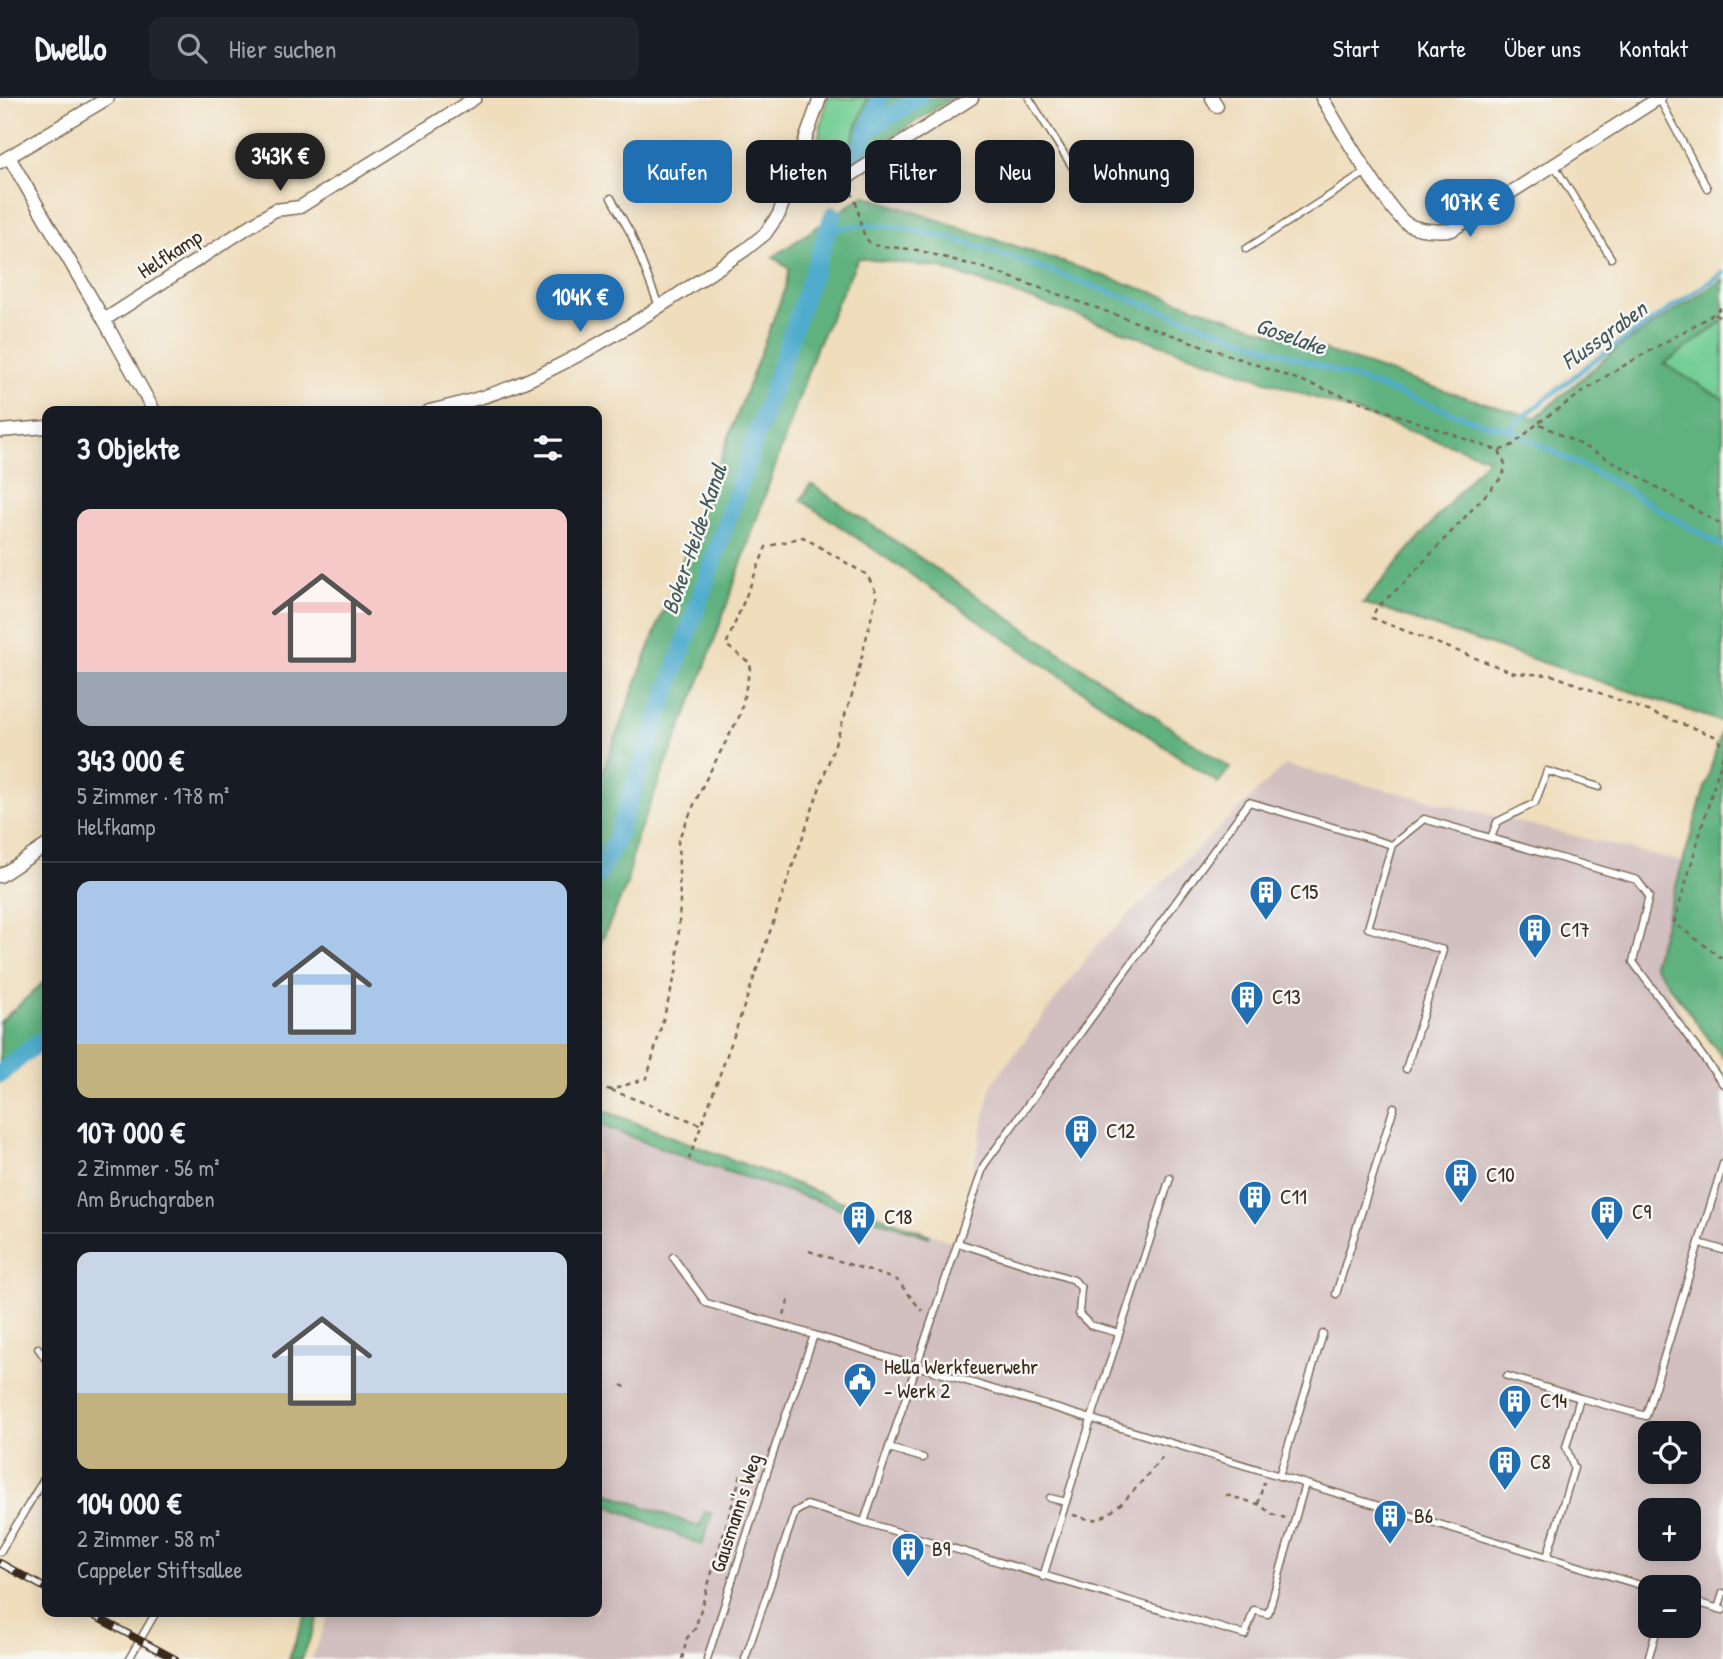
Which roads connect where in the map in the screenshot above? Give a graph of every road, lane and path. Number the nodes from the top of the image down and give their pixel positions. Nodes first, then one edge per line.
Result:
1 (108, 98) edge
2 (475, 98) edge
3 (820, 98) edge
4 (972, 98) edge
5 (1029, 98) edge
6 (1322, 98) edge
7 (1659, 98) edge
8 (806, 140) edge
9 (4, 160) edge
10 (1069, 162) edge
11 (1554, 165) junction
12 (1368, 171) junction
13 (851, 176) edge
14 (1707, 188) dead end
15 (851, 194) edge
16 (611, 198) dead end
17 (784, 203) edge
18 (1246, 249) dead end
19 (1611, 258) dead end
20 (659, 306) junction
21 (1723, 306) edge
22 (1714, 313) junction
23 (104, 320) junction
24 (1723, 320) edge
25 (151, 406) edge
26 (449, 406) edge
27 (1538, 423) junction
28 (42, 427) edge
29 (0, 430) edge
30 (1499, 451) junction
31 (1723, 526) edge
32 (1723, 750) edge
33 (1723, 755) edge
34 (1599, 786) dead end
35 (1491, 838) junction
36 (1392, 845) junction
37 (42, 848) edge
38 (0, 876) edge
39 (1723, 959) edge
40 (1406, 1069) dead end
41 (1723, 1084) edge
42 (602, 1087) edge
43 (611, 1090) junction
44 (1394, 1107) dead end
45 (702, 1125) junction
46 (689, 1159) dead end
47 (1723, 1164) edge
48 (1170, 1178) dead end
49 (958, 1243) junction
50 (1699, 1243) junction
51 (1723, 1250) edge
52 (809, 1251) dead end
53 (673, 1257) dead end
54 (1336, 1294) dead end
55 (790, 1295) dead end
56 (931, 1322) junction
57 (781, 1325) junction
58 (1119, 1333) junction
59 (1323, 1334) dead end
60 (814, 1335) junction
61 (38, 1348) dead end
62 (42, 1354) edge
63 (916, 1367) junction
64 (1507, 1376) dead end
65 (621, 1385) dead end
66 (629, 1389) dead end
67 (1580, 1398) junction
68 (1091, 1420) junction
69 (1174, 1444) junction
70 (889, 1448) junction
71 (923, 1458) dead end
72 (1268, 1472) junction
73 (741, 1475) dead end
74 (1279, 1476) junction
75 (42, 1482) edge
76 (1305, 1484) junction
77 (1226, 1495) dead end
78 (1051, 1497) dead end
79 (1066, 1502) junction
80 (1258, 1504) junction
81 (1063, 1512) junction
82 (1295, 1521) junction
83 (864, 1522) junction
84 (0, 1552) edge
85 (1547, 1557) junction
86 (1043, 1577) junction
87 (1638, 1584) edge
88 (1723, 1593) edge
89 (1701, 1603) edge
90 (1721, 1609) edge
91 (153, 1617) edge
92 (1654, 1638) edge
93 (129, 1659) edge
94 (682, 1659) edge
95 (707, 1659) edge
96 (745, 1659) edge
97 (1648, 1659) edge

1 - 9 street
2 - 23 street, Helfkamp
3 - 8 street
4 - 13 street
5 - 10 lane
6 - 12 street
7 - 11 street
7 - 14 lane
9 - 23 street
11 - 12 street
11 - 19 lane
12 - 18 lane
15 - 30 path
16 - 20 lane
17 - 20 street
20 - 26 street
21 - 22 path
22 - 24 path
22 - 27 path
23 - 25 street
27 - 30 path
27 - 31 path
28 - 29 street
30 - 32 path
33 - 39 path
34 - 35 lane
35 - 36 lane
35 - 41 lane
36 - 40 lane
36 - 49 lane
37 - 38 street
42 - 43 path
43 - 45 path
43 - 45 path
44 - 54 lane
45 - 46 path
47 - 50 lane
48 - 58 lane
49 - 56 lane
49 - 58 lane
50 - 51 lane
50 - 67 lane
52 - 56 path
53 - 57 lane
55 - 57 path
56 - 63 lane
57 - 60 lane
58 - 68 lane
59 - 74 lane
60 - 63 lane
60 - 95 lane, Gausmann's Weg
61 - 62 lane
63 - 68 lane
63 - 70 lane
64 - 67 lane
65 - 66 path
67 - 85 lane
68 - 69 lane
68 - 79 lane
69 - 72 lane
69 - 81 path
70 - 71 lane
70 - 83 lane
72 - 74 lane
72 - 80 path
73 - 94 path
74 - 76 lane
75 - 84 lane
76 - 82 lane
76 - 85 lane
77 - 80 path
78 - 79 lane
79 - 81 lane
80 - 82 path
81 - 86 lane
82 - 86 lane
83 - 86 lane
83 - 96 lane
85 - 87 lane
88 - 90 lane
89 - 90 lane
91 - 93 lane
92 - 97 lane

